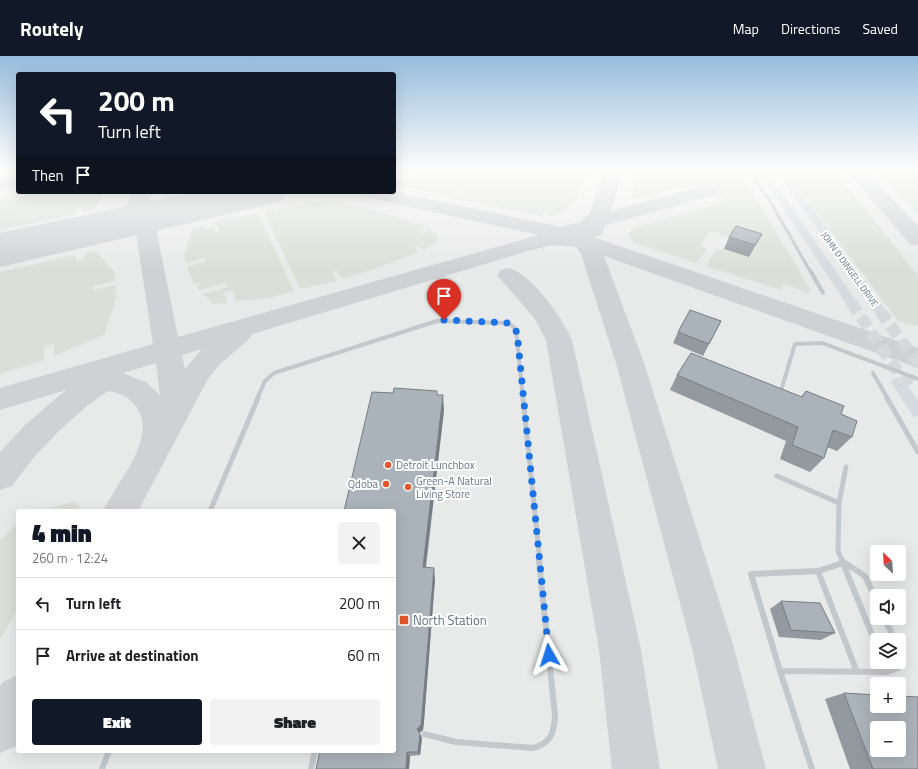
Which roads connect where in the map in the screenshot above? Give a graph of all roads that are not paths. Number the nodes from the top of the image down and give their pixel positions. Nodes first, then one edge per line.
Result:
1 (770, 202) edge
2 (784, 202) edge
3 (802, 202) edge
4 (823, 293) dead end
5 (851, 302) tunnel mouth
6 (880, 311) tunnel mouth
7 (873, 373) dead end
8 (898, 382) tunnel mouth
9 (916, 387) edge
10 (779, 397) edge
11 (918, 412) edge
12 (918, 452) edge
13 (846, 467) dead end
14 (777, 476) dead end
15 (839, 503) junction
16 (211, 509) edge
17 (843, 563) junction
18 (818, 571) junction
19 (871, 589) edge
20 (871, 633) edge
21 (886, 669) edge
22 (895, 669) edge
23 (780, 671) junction
24 (857, 672) junction
25 (887, 672) junction
26 (424, 734) dead end
27 (108, 753) edge
28 (315, 753) edge
29 (102, 769) edge
30 (311, 769) edge
31 (812, 769) edge

1 - 4 lane
2 - 5 highway, JOHN D DINGELL DRIVE
3 - 6 highway, JOHN D DINGELL DRIVE
7 - 12 lane
8 - 11 highway
9 - 10 lane
13 - 15 lane
14 - 15 lane
15 - 17 lane
16 - 26 lane
17 - 18 lane
17 - 19 lane
17 - 20 lane
18 - 23 lane
18 - 24 lane
21 - 25 lane
22 - 25 lane
23 - 24 lane
23 - 31 lane
24 - 25 lane
27 - 29 lane
28 - 30 lane

